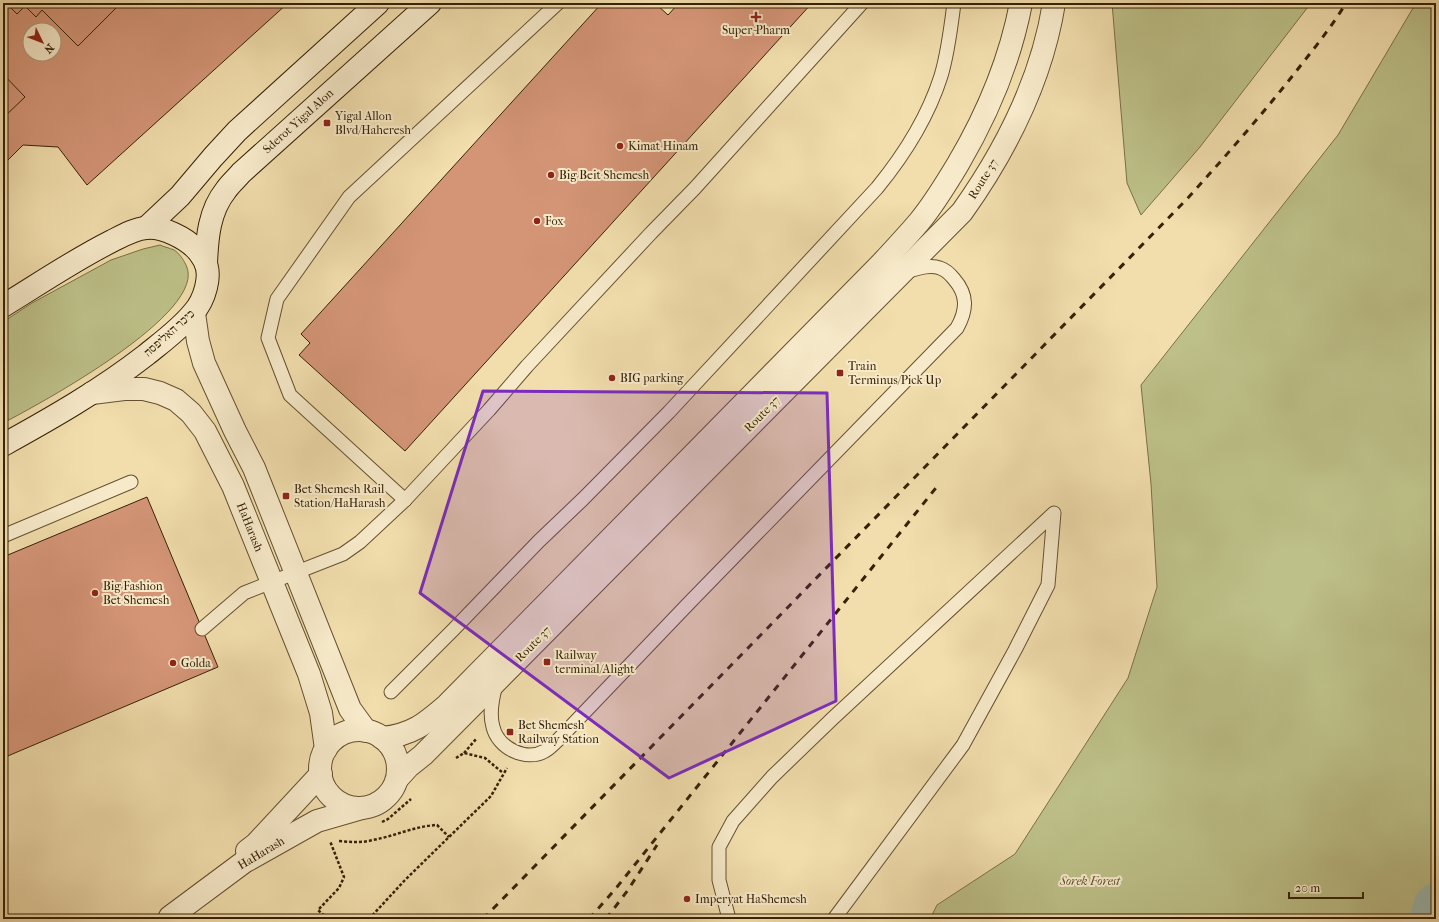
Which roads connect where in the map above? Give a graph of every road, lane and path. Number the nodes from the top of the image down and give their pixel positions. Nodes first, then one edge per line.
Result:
1 (378, 3) edge
2 (430, 3) edge
3 (558, 3) edge
4 (862, 3) edge
5 (954, 3) edge
6 (1021, 3) edge
7 (1054, 3) edge
8 (146, 228) junction
9 (206, 264) junction
10 (904, 272) junction
11 (3, 306) edge
12 (194, 313) junction
13 (92, 394) junction
14 (3, 445) edge
15 (131, 482) dead end
16 (405, 500) junction
17 (3, 536) edge
18 (296, 572) junction
19 (273, 582) junction
20 (202, 629) dead end
21 (498, 679) junction
22 (391, 692) dead end
23 (374, 734) junction
24 (326, 748) junction
25 (516, 752) junction
26 (321, 774) junction
27 (398, 778) junction
28 (362, 808) junction
29 (449, 837) junction
30 (168, 918) edge
31 (328, 919) edge
32 (369, 919) edge
33 (729, 919) edge
34 (834, 919) edge

1 - 8 street
2 - 9 street, Sderot Yigal Alon
3 - 16 lane
4 - 16 lane
5 - 22 lane
6 - 23 street, Route 37
7 - 10 street, Route 37
8 - 9 street
8 - 11 street
9 - 12 street, כיכר האליפסה
10 - 21 street, Route 37
10 - 25 lane
12 - 13 street, כיכר האליפסה
12 - 18 street
13 - 14 street, כיכר האליפסה
13 - 19 street, HaHarash
15 - 17 lane
16 - 18 lane
18 - 19 lane
18 - 23 street
19 - 20 lane
19 - 24 street, HaHarash
21 - 25 lane
21 - 27 street, Route 37
23 - 24 street
23 - 27 street
24 - 26 street
25 - 29 path
26 - 28 street
26 - 30 street, HaHarash
27 - 28 street
28 - 30 street, HaHarash
29 - 31 path
29 - 32 path
33 - 34 lane

